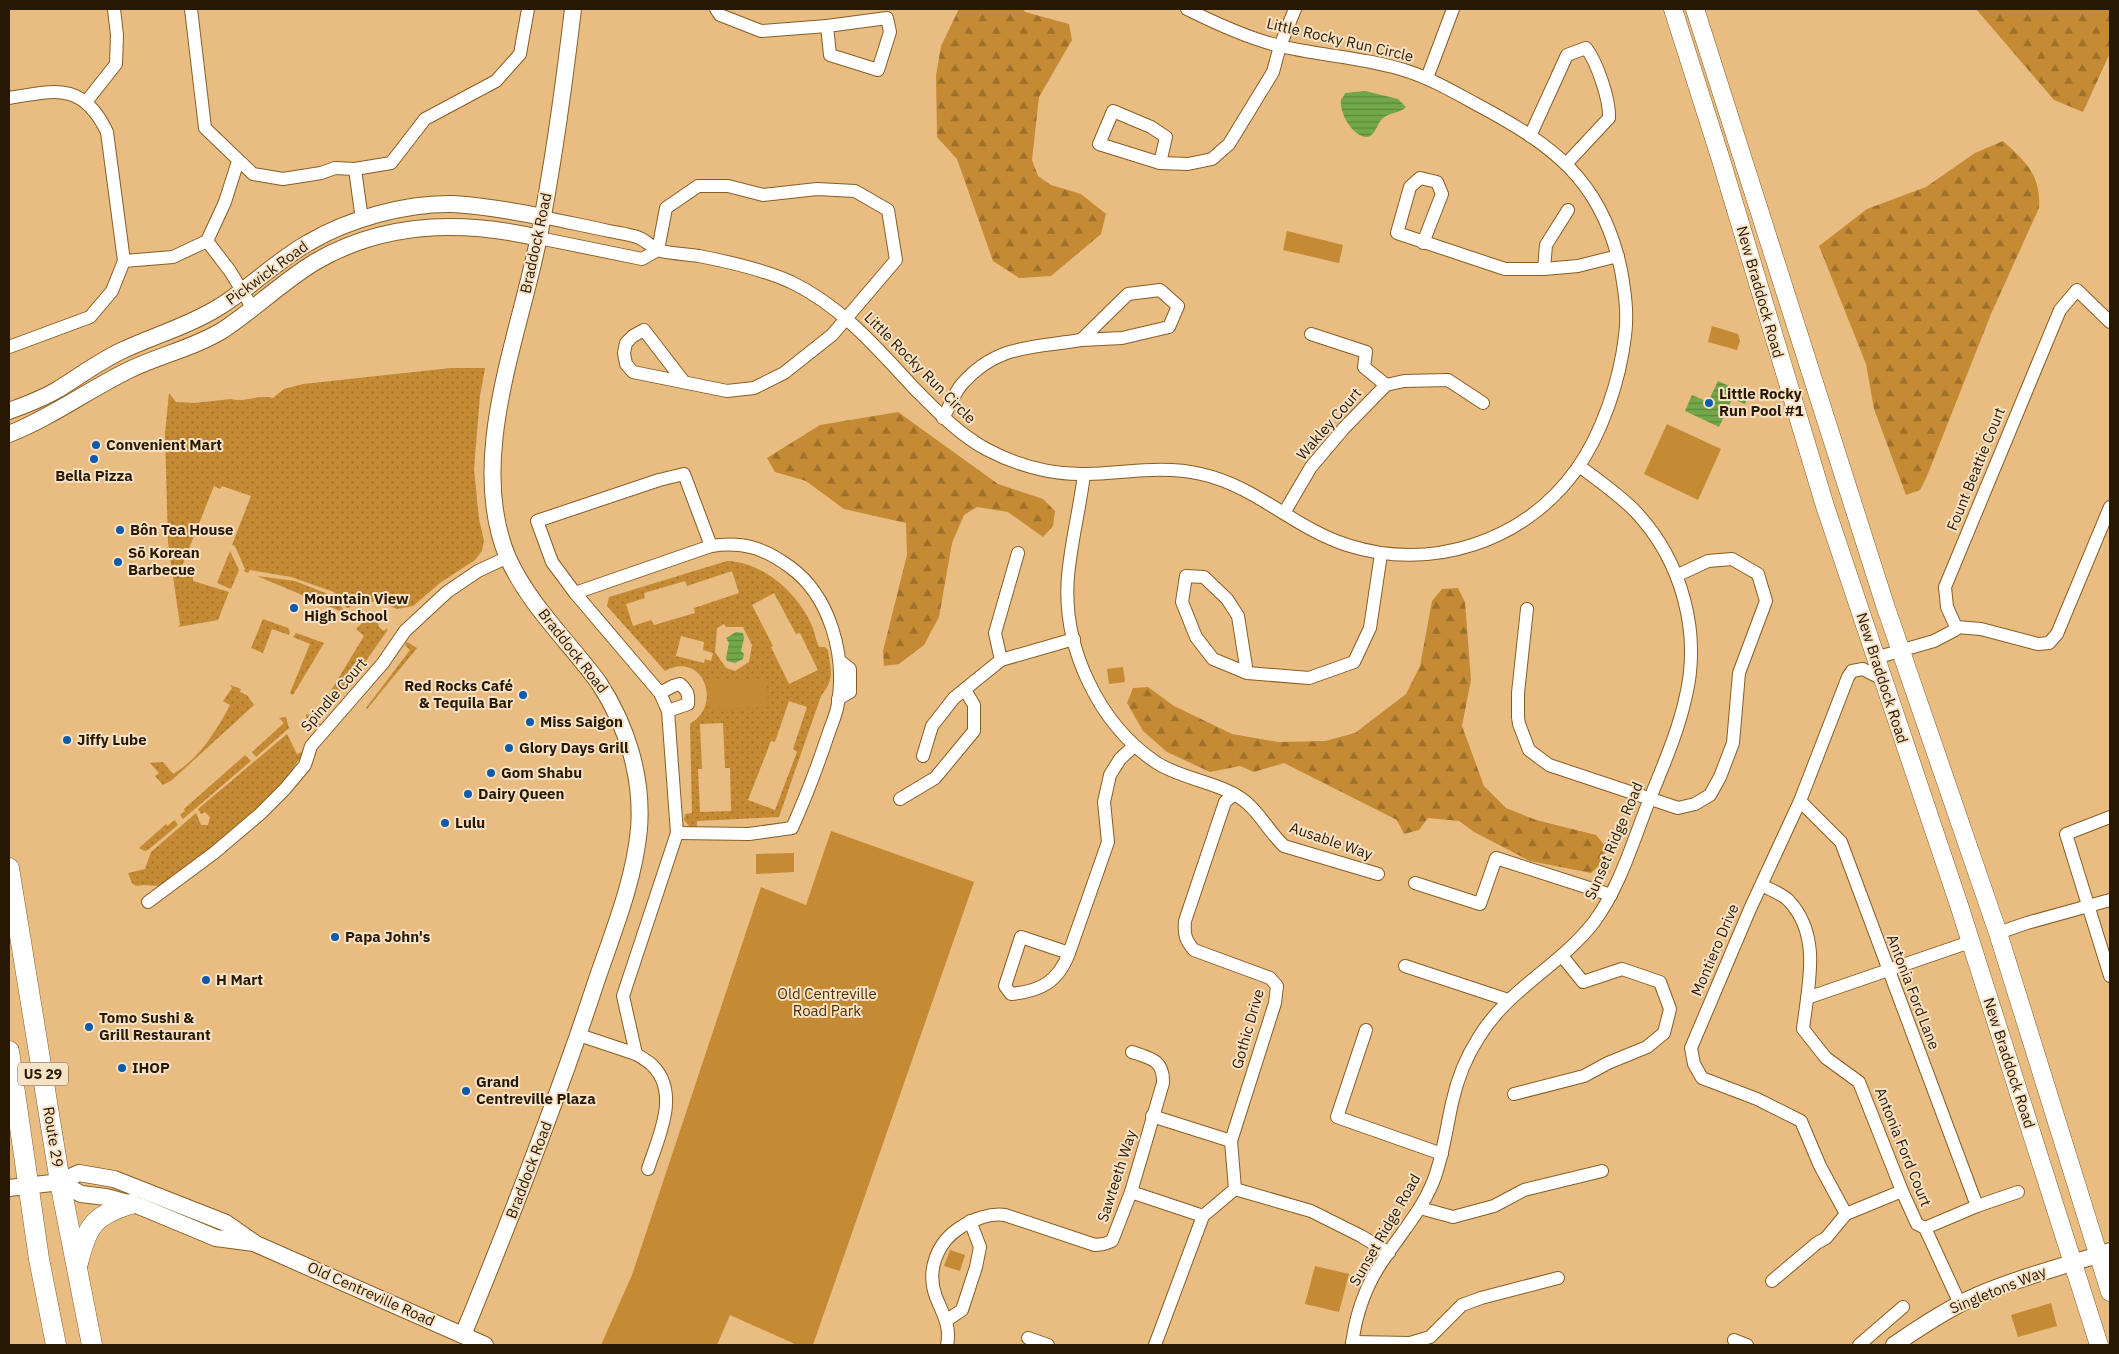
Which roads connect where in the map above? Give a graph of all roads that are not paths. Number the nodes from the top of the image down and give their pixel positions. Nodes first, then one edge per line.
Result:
1 (114, 9) edge
2 (191, 9) edge
3 (528, 9) edge
4 (573, 9) edge
5 (716, 9) edge
6 (1187, 9) edge
7 (1295, 9) edge
8 (1453, 9) edge
9 (1673, 9) edge
10 (1695, 9) edge
11 (826, 26) junction
12 (1280, 46) junction
13 (1427, 78) junction
14 (9, 98) edge
15 (86, 102) junction
16 (1530, 136) junction
17 (238, 161) junction
18 (1160, 163) junction
19 (1566, 164) junction
20 (355, 169) junction
21 (1568, 210) dead end
22 (543, 217) junction
23 (362, 220) junction
24 (539, 238) junction
25 (207, 241) junction
26 (1423, 243) junction
27 (658, 250) junction
28 (1618, 256) junction
29 (124, 260) junction
30 (1544, 269) junction
31 (242, 290) junction
32 (252, 309) junction
33 (847, 318) junction
34 (2110, 322) edge
35 (1310, 334) dead end
36 (1081, 340) junction
37 (9, 347) edge
38 (684, 382) junction
39 (1386, 385) junction
40 (1482, 403) dead end
41 (9, 411) edge
42 (943, 418) junction
43 (9, 434) edge
44 (1579, 466) junction
45 (1084, 474) junction
46 (2110, 507) edge
47 (1284, 513) junction
48 (712, 546) junction
49 (1018, 553) dead end
50 (1381, 554) junction
51 (508, 557) junction
52 (1678, 575) junction
53 (575, 593) junction
54 (1527, 609) dead end
55 (1956, 627) junction
56 (1074, 639) junction
57 (1901, 651) junction
58 (1875, 658) junction
59 (1001, 660) junction
60 (1248, 673) junction
61 (1882, 679) junction
62 (965, 690) junction
63 (660, 693) junction
64 (668, 710) junction
65 (1134, 746) junction
66 (923, 756) dead end
67 (1234, 794) junction
68 (900, 799) dead end
69 (1649, 800) junction
70 (1800, 801) junction
71 (2110, 817) edge
72 (677, 833) junction
73 (9, 868) edge
74 (1378, 874) dead end
75 (1415, 883) dead end
76 (1762, 885) junction
77 (1611, 895) junction
78 (2110, 900) edge
79 (148, 902) dead end
80 (2087, 905) junction
81 (1998, 933) junction
82 (1970, 942) junction
83 (1069, 953) junction
84 (1562, 956) junction
85 (1405, 966) dead end
86 (1887, 970) junction
87 (2110, 976) edge
88 (1806, 998) junction
89 (1508, 1000) junction
90 (1366, 1030) dead end
91 (579, 1035) junction
92 (9, 1051) edge
93 (1132, 1052) dead end
94 (636, 1054) junction
95 (1514, 1094) dead end
96 (1152, 1116) junction
97 (1231, 1141) junction
98 (1442, 1154) junction
99 (648, 1169) dead end
100 (1602, 1171) dead end
101 (60, 1182) junction
102 (18, 1187) edge
103 (1235, 1188) junction
104 (1131, 1192) junction
105 (1902, 1192) junction
106 (2018, 1192) dead end
107 (131, 1204) junction
108 (1978, 1206) junction
109 (1420, 1208) junction
110 (1846, 1214) junction
111 (1203, 1216) junction
112 (970, 1221) junction
113 (1925, 1228) junction
114 (256, 1244) junction
115 (1389, 1253) junction
116 (2104, 1253) edge
117 (2072, 1262) junction
118 (76, 1270) junction
119 (1558, 1278) dead end
120 (1772, 1281) dead end
121 (2110, 1292) edge
122 (1960, 1304) junction
123 (1903, 1307) dead end
124 (947, 1320) junction
125 (463, 1335) junction
126 (1028, 1338) dead end
127 (1734, 1340) dead end
128 (1352, 1343) edge
129 (1867, 1343) edge
130 (56, 1345) edge
131 (92, 1345) edge
132 (485, 1345) edge
133 (947, 1345) edge
134 (1048, 1345) edge
135 (1155, 1345) edge
136 (1747, 1345) edge
137 (1894, 1345) edge
138 (2099, 1345) edge

1 - 15 street
2 - 17 street
3 - 20 street
4 - 22 street, Braddock Road
5 - 11 street
6 - 12 street, Little Rocky Run Circle
7 - 12 street
8 - 13 street
9 - 58 main road, New Braddock Road
10 - 57 main road, New Braddock Road
11 - 11 street
12 - 13 street, Little Rocky Run Circle
12 - 18 street
13 - 16 street, Little Rocky Run Circle
14 - 15 street
15 - 29 street
16 - 19 street, Little Rocky Run Circle
16 - 19 street
17 - 20 street
17 - 25 street
18 - 18 street
19 - 28 street, Little Rocky Run Circle
20 - 23 street
21 - 30 street
22 - 23 street, Pickwick Road
22 - 24 street, Braddock Road
22 - 27 street, Little Rocky Run Circle
23 - 31 street, Pickwick Road
24 - 27 street, Little Rocky Run Circle
24 - 32 street, Pickwick Road
24 - 51 street, Braddock Road
25 - 29 street
25 - 31 street
26 - 26 street
26 - 30 street
27 - 33 street, Little Rocky Run Circle
27 - 33 street
28 - 30 street
28 - 44 street, Little Rocky Run Circle
29 - 37 street
31 - 32 street
31 - 41 street, Pickwick Road
32 - 43 street, Pickwick Road
33 - 38 street
33 - 42 street, Little Rocky Run Circle
34 - 55 street, Fount Beattie Court
35 - 39 street, Wakley Court
36 - 36 street
36 - 42 street
38 - 38 street
39 - 40 street
39 - 47 street, Wakley Court
42 - 45 street, Little Rocky Run Circle
44 - 50 street, Little Rocky Run Circle
44 - 52 street, Sunset Ridge Road
45 - 47 street, Little Rocky Run Circle
45 - 56 street
46 - 55 street
47 - 50 street, Little Rocky Run Circle
48 - 53 street
48 - 53 street
48 - 72 street
49 - 59 street
50 - 60 street
51 - 79 street, Spindle Court
51 - 91 street, Braddock Road
52 - 69 street, Sunset Ridge Road
52 - 69 street
53 - 63 street
54 - 69 street
55 - 57 street
56 - 59 street
56 - 65 street
57 - 58 street
57 - 81 main road, New Braddock Road
58 - 61 main road, New Braddock Road
59 - 62 street
60 - 60 street
61 - 70 street, Montiero Drive
61 - 82 main road, New Braddock Road
62 - 66 street
62 - 68 street
63 - 64 street
63 - 64 street
64 - 72 street
65 - 67 street
65 - 83 street
67 - 74 street, Ausable Way
67 - 97 street, Gothic Drive
69 - 77 street, Sunset Ridge Road
70 - 76 street, Montiero Drive
70 - 86 street, Antonia Ford Lane
71 - 80 street
72 - 94 street
73 - 101 main road, Route 29 / US 29
75 - 77 street
76 - 88 street, Antonia Ford Court
76 - 110 street, Montiero Drive
77 - 84 street, Sunset Ridge Road
78 - 80 street
80 - 81 street
80 - 87 street
81 - 116 main road, New Braddock Road
82 - 86 street
82 - 117 main road, New Braddock Road
83 - 83 street
84 - 89 street, Sunset Ridge Road
84 - 95 street
85 - 89 street
86 - 88 street
86 - 108 street, Antonia Ford Lane
88 - 105 street, Antonia Ford Court
89 - 98 street, Sunset Ridge Road
90 - 98 street
91 - 94 street
91 - 125 street, Braddock Road
92 - 102 main road, Route 29 / US 29
93 - 96 street, Sawteeth Way
94 - 99 street
96 - 97 street
96 - 104 street, Sawteeth Way
97 - 103 street, Gothic Drive
98 - 109 street, Sunset Ridge Road
100 - 109 street
101 - 102 street, Old Centreville Road
101 - 107 street, Old Centreville Road
101 - 114 street, Old Centreville Road
101 - 118 main road, Route 29 / US 29
102 - 130 main road, Route 29 / US 29
103 - 111 street
103 - 115 street
104 - 111 street
104 - 112 street, Sawteeth Way
105 - 110 street
105 - 113 street, Antonia Ford Court
106 - 108 street
107 - 114 street, Old Centreville Road
107 - 118 main road
108 - 113 street
109 - 115 street, Sunset Ridge Road
110 - 120 street
111 - 135 street
112 - 124 street
112 - 124 street, Sawteeth Way
113 - 122 street, Antonia Ford Court
114 - 125 street, Old Centreville Road
115 - 128 street, Sunset Ridge Road
116 - 117 street, Singletons Way
116 - 121 main road, New Braddock Road
117 - 122 street, Singletons Way
117 - 138 main road, New Braddock Road
118 - 131 main road, Route 29 / US 29
119 - 128 street
122 - 137 street, Singletons Way
123 - 129 street
124 - 133 street, Sawteeth Way
125 - 132 street, Old Centreville Road
126 - 134 street
127 - 136 street

